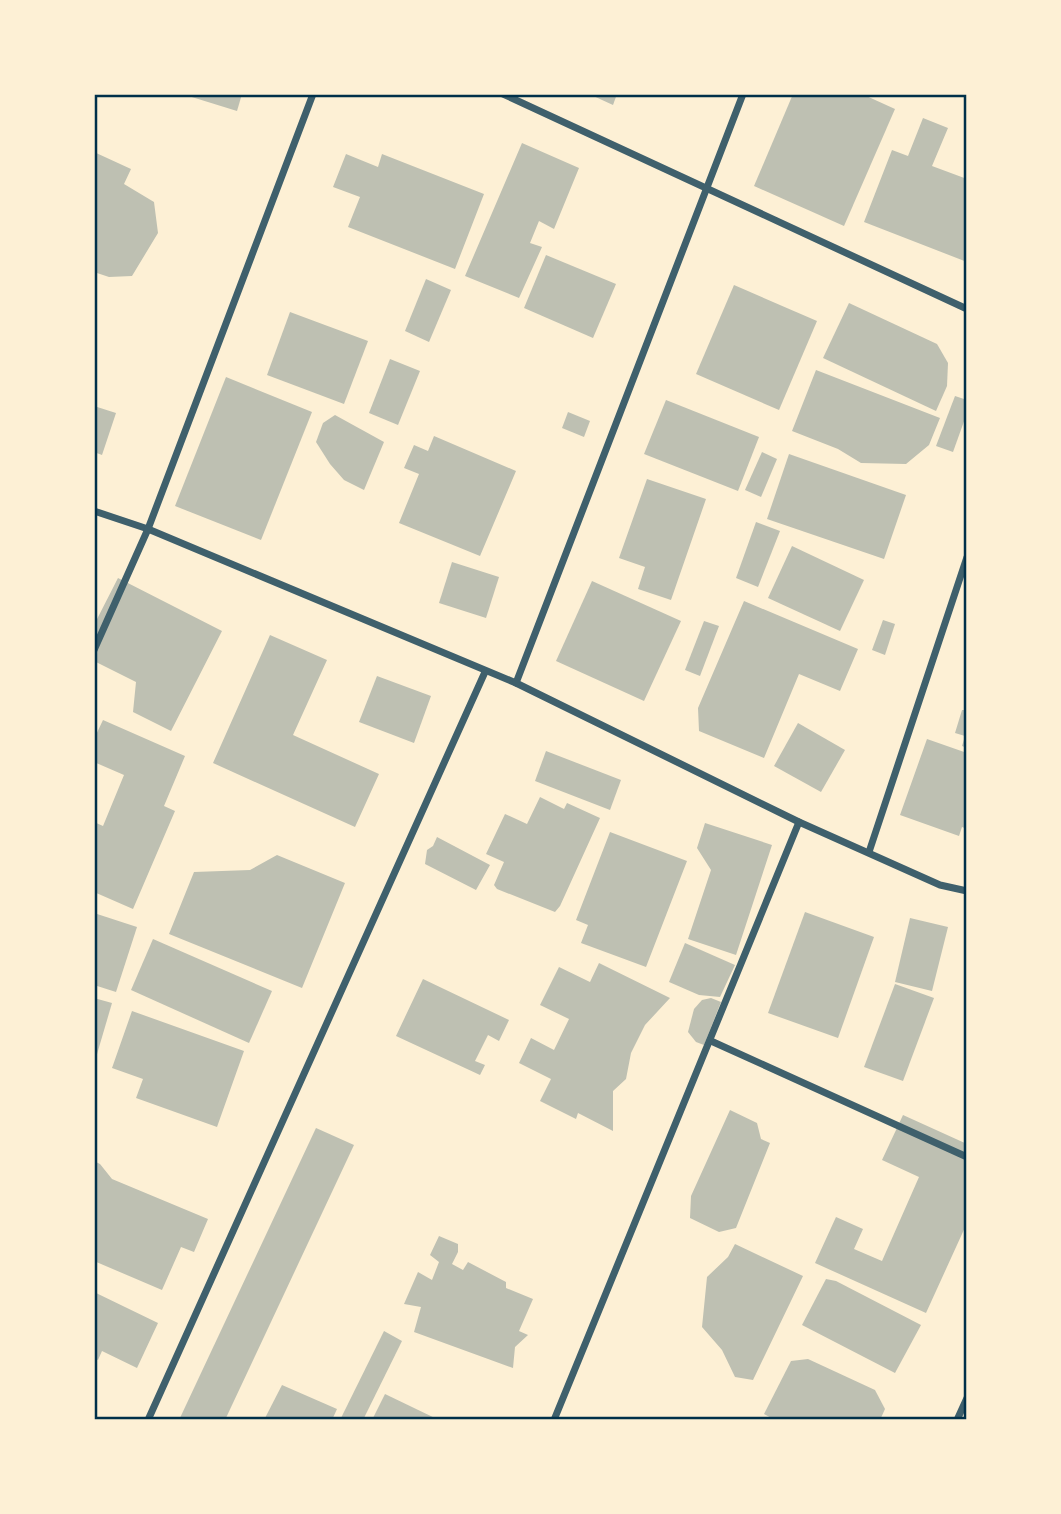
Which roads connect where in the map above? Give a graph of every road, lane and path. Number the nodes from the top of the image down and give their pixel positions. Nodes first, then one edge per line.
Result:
1 (313, 94) edge
2 (503, 94) edge
3 (743, 94) edge
4 (708, 188) junction
5 (967, 309) edge
6 (94, 511) edge
7 (148, 529) junction
8 (967, 557) edge
9 (94, 650) edge
10 (485, 671) junction
11 (516, 683) junction
12 (799, 822) junction
13 (869, 852) junction
14 (967, 891) edge
15 (711, 1041) junction
16 (967, 1157) edge
17 (967, 1398) edge
18 (148, 1419) edge
19 (554, 1419) edge
20 (957, 1419) edge

1 - 7 street
2 - 4 street
3 - 4 street
4 - 5 street
4 - 11 street
6 - 7 street
7 - 9 street
7 - 10 street
8 - 13 street
10 - 11 street
10 - 18 street
11 - 12 street
12 - 13 street
12 - 15 street
13 - 14 street
15 - 16 street
15 - 19 street
17 - 20 street

